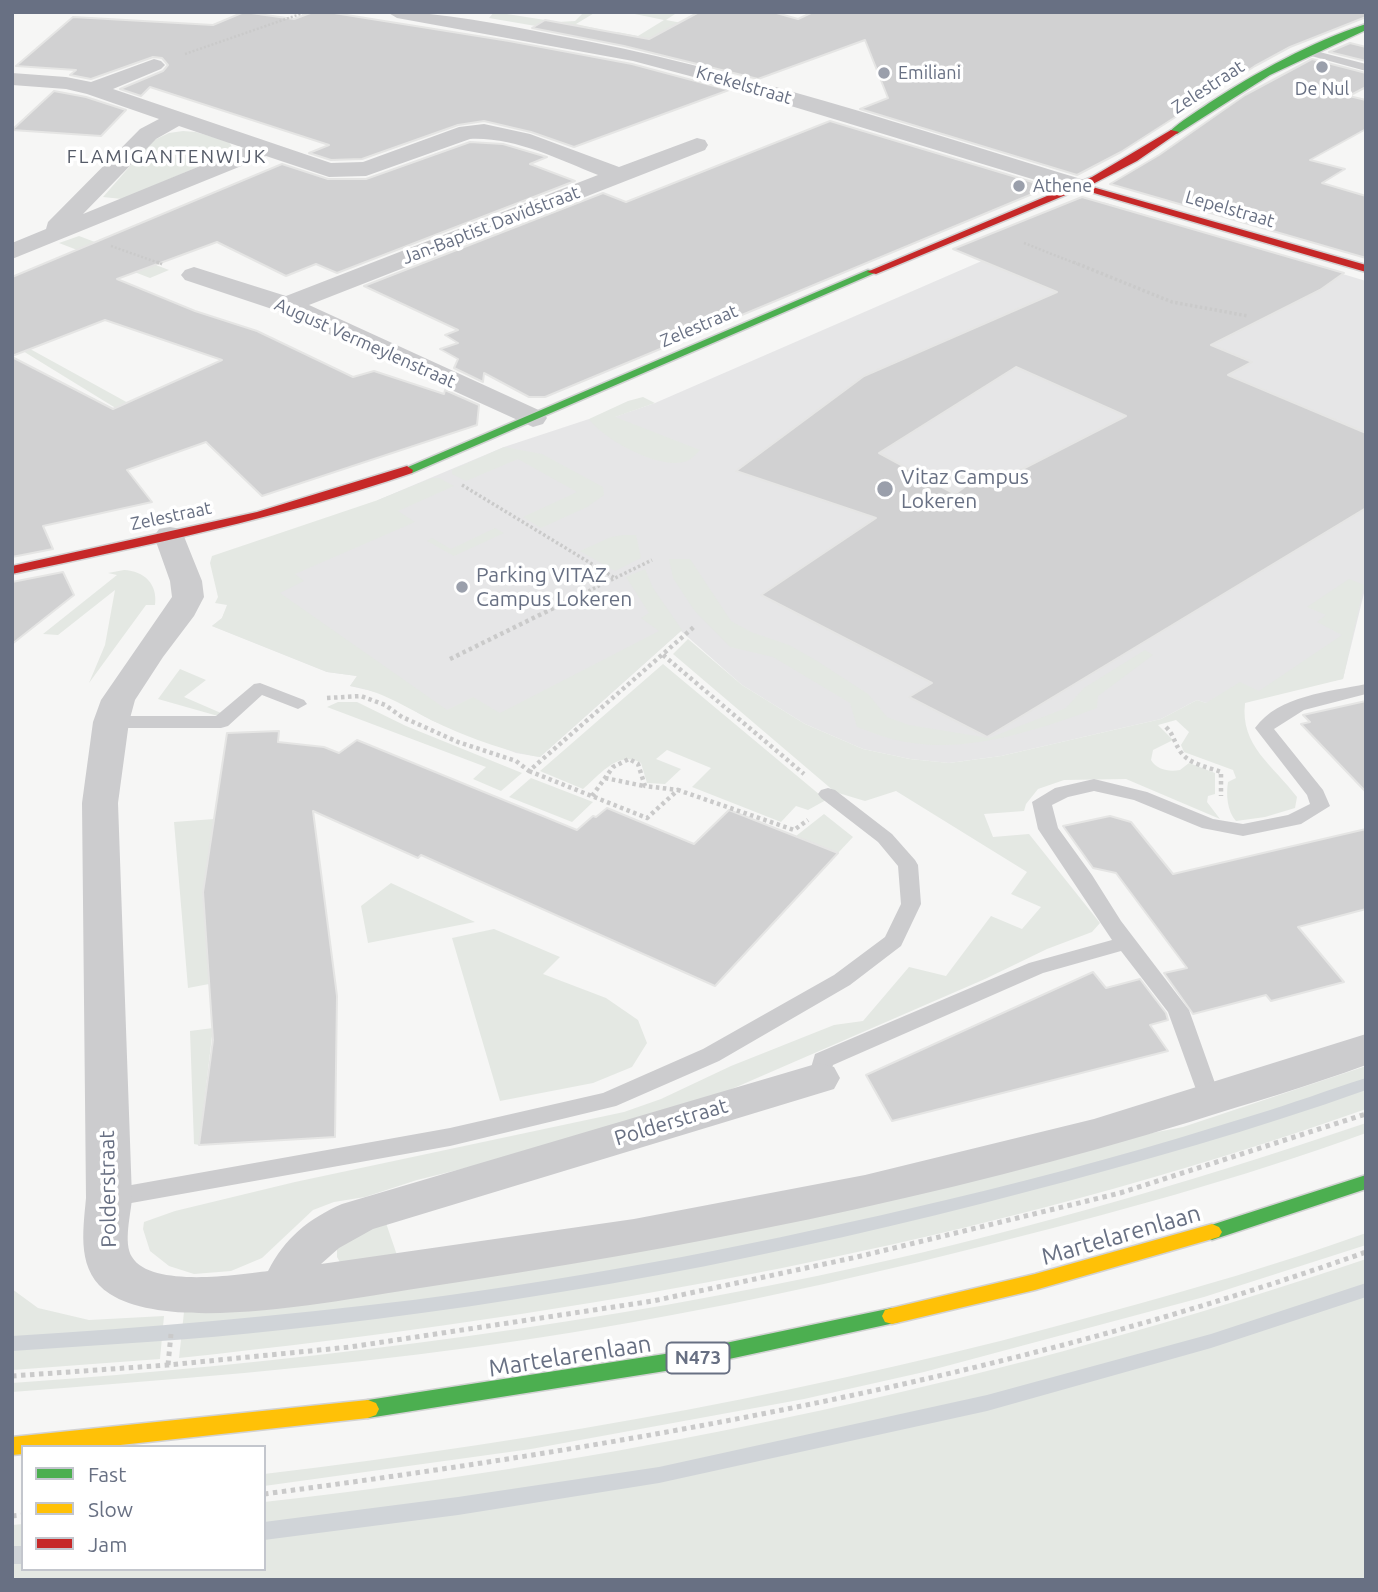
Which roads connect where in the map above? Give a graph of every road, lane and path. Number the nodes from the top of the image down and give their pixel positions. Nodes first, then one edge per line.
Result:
1 (306, 12) edge
2 (397, 12) edge
3 (1366, 27) edge
4 (1308, 52) junction
5 (154, 65) joint
6 (1366, 68) edge
7 (12, 79) edge
8 (93, 89) junction
9 (175, 119) junction
10 (697, 145) dead end
11 (263, 149) junction
12 (618, 175) junction
13 (1083, 187) junction
14 (82, 201) junction
15 (121, 207) junction
16 (980, 226) junction
17 (62, 231) junction
18 (16, 250) edge
19 (1366, 269) edge
20 (194, 275) joint
21 (287, 305) junction
22 (1248, 316) dead end
23 (533, 418) junction
24 (425, 463) junction
25 (170, 536) junction
26 (652, 560) dead end
27 (12, 570) edge
28 (615, 578) junction
29 (695, 626) dead end
30 (663, 655) junction
31 (450, 659) dead end
32 (1366, 689) edge
33 (298, 704) joint
34 (111, 722) junction
35 (1166, 727) dead end
36 (529, 771) junction
37 (605, 778) junction
38 (645, 786) junction
39 (678, 790) junction
40 (828, 794) junction
41 (592, 796) junction
42 (1226, 827) junction
43 (1126, 943) junction
44 (1366, 1049) edge
45 (819, 1078) joint
46 (1210, 1100) junction
47 (1366, 1114) edge
48 (1366, 1182) edge
49 (109, 1198) junction
50 (1366, 1252) edge
51 (284, 1288) junction
52 (169, 1357) dead end
53 (168, 1365) junction
54 (12, 1376) edge
55 (24, 1445) edge
56 (266, 1494) edge

1 - 5 path
2 - 13 street, Krekelstraat
3 - 4 street, Zelestraat
4 - 6 lane
4 - 13 street, Zelestraat
5 - 8 street
7 - 8 street
8 - 9 street
9 - 11 street
9 - 14 street
10 - 12 street, Jan-Baptist Davidstraat
11 - 12 street
11 - 15 street
12 - 21 street, Jan-Baptist Davidstraat
13 - 16 street, Zelestraat
13 - 19 street, Lepelstraat
14 - 15 street
14 - 17 street
15 - 17 street
16 - 22 path
16 - 23 street, Zelestraat
17 - 18 street
17 - 20 path
20 - 21 street, August Vermeylenstraat
21 - 23 street, August Vermeylenstraat
23 - 24 street, Zelestraat
24 - 25 street, Zelestraat
24 - 28 path
25 - 27 street, Zelestraat
25 - 34 street, Polderstraat
26 - 28 path
28 - 31 path
29 - 30 path
30 - 36 path
30 - 40 path
32 - 42 lane
33 - 34 lane
33 - 36 path
34 - 49 street, Polderstraat
35 - 42 path
36 - 41 path
37 - 38 path
37 - 38 path
37 - 41 path
38 - 39 path
39 - 40 path
39 - 41 path
40 - 49 lane
42 - 43 lane
43 - 45 lane
43 - 46 lane
44 - 46 street
45 - 51 street, Polderstraat
46 - 51 street
47 - 53 path
48 - 55 street, Martelarenlaan / N473
49 - 51 street, Polderstraat
50 - 56 path
52 - 53 path
53 - 54 path

